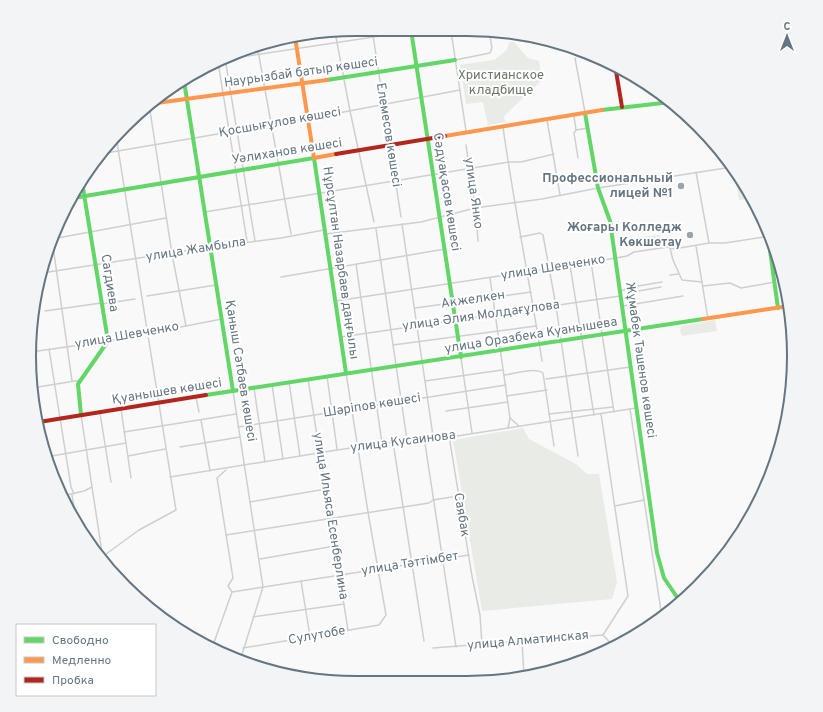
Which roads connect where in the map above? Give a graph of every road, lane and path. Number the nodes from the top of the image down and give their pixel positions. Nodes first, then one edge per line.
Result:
1 (384, 36) edge
2 (412, 36) edge
3 (452, 36) edge
4 (336, 37) edge
5 (490, 37) edge
6 (373, 38) junction
7 (296, 42) edge
8 (337, 43) junction
9 (297, 49) junction
10 (259, 54) junction
11 (244, 56) edge
12 (575, 58) dead end
13 (455, 60) junction
14 (226, 64) edge
15 (417, 66) junction
16 (218, 67) edge
17 (378, 72) junction
18 (616, 73) edge
19 (343, 77) junction
20 (303, 84) junction
21 (185, 86) edge
22 (265, 89) junction
23 (460, 90) junction
24 (230, 93) junction
25 (222, 94) junction
26 (421, 97) junction
27 (187, 99) junction
28 (160, 103) edge
29 (663, 103) edge
30 (383, 104) junction
31 (622, 107) junction
32 (150, 111) edge
33 (350, 111) junction
34 (585, 114) junction
35 (574, 116) junction
36 (308, 119) junction
37 (547, 120) junction
38 (271, 125) junction
39 (503, 127) junction
40 (588, 128) junction
41 (488, 129) junction
42 (576, 130) junction
43 (236, 131) junction
44 (228, 132) junction
45 (466, 133) junction
46 (193, 138) junction
47 (427, 140) junction
48 (117, 143) edge
49 (155, 144) junction
50 (466, 145) dead end
51 (389, 146) junction
52 (118, 151) junction
53 (359, 151) junction
54 (109, 153) edge
55 (554, 154) junction
56 (314, 158) junction
57 (578, 158) dead end
58 (508, 162) junction
59 (278, 164) junction
60 (726, 168) edge
61 (469, 169) junction
62 (243, 170) junction
63 (236, 171) junction
64 (696, 172) junction
65 (199, 176) junction
66 (433, 176) junction
67 (395, 181) junction
68 (161, 183) junction
69 (367, 186) junction
70 (598, 188) junction
71 (83, 189) edge
72 (124, 189) junction
73 (320, 193) junction
74 (84, 196) junction
75 (560, 196) junction
76 (78, 197) edge
77 (284, 199) junction
78 (515, 203) junction
79 (248, 205) junction
80 (242, 206) junction
81 (475, 208) junction
82 (205, 212) junction
83 (440, 216) junction
84 (401, 217) dead end
85 (166, 218) junction
86 (374, 222) dead end
87 (402, 224) junction
88 (130, 225) junction
89 (376, 229) junction
90 (90, 232) junction
91 (326, 232) junction
92 (291, 235) junction
93 (520, 237) junction
94 (764, 237) edge
95 (59, 238) edge
96 (255, 241) junction
97 (478, 241) dead end
98 (247, 242) junction
99 (709, 243) junction
100 (696, 246) junction
101 (210, 247) junction
102 (668, 247) junction
103 (445, 250) junction
104 (54, 251) edge
105 (172, 254) junction
106 (407, 256) junction
107 (616, 258) junction
108 (136, 259) junction
109 (772, 260) edge
110 (382, 261) junction
111 (591, 262) junction
112 (356, 264) junction
113 (96, 265) junction
114 (570, 265) junction
115 (331, 268) junction
116 (549, 268) junction
117 (57, 271) junction
118 (47, 272) edge
119 (528, 272) junction
120 (678, 274) junction
121 (670, 275) dead end
122 (281, 277) dead end
123 (490, 278) junction
124 (662, 282) dead end
125 (702, 282) junction
126 (775, 282) junction
127 (450, 284) junction
128 (216, 285) junction
129 (703, 286) junction
130 (661, 287) dead end
131 (412, 290) junction
132 (179, 291) junction
133 (531, 292) junction
134 (622, 292) junction
135 (386, 294) junction
136 (147, 296) dead end
137 (683, 296) dead end
138 (361, 298) junction
139 (492, 298) junction
140 (135, 299) dead end
141 (597, 299) junction
142 (336, 300) junction
143 (577, 302) junction
144 (453, 303) junction
145 (102, 304) junction
146 (556, 306) junction
147 (623, 306) junction
148 (783, 307) edge
149 (63, 308) junction
150 (415, 308) junction
151 (778, 308) junction
152 (534, 309) junction
153 (45, 311) dead end
154 (494, 314) junction
155 (222, 319) junction
156 (455, 319) junction
157 (708, 319) junction
158 (417, 325) junction
159 (186, 326) junction
160 (536, 326) junction
161 (391, 330) junction
162 (497, 331) junction
163 (625, 332) junction
164 (147, 333) junction
165 (366, 333) junction
166 (602, 335) junction
167 (341, 337) junction
168 (458, 337) junction
169 (581, 338) junction
170 (108, 341) junction
171 (560, 341) junction
172 (419, 342) junction
173 (539, 344) junction
174 (69, 346) junction
175 (393, 346) junction
176 (49, 349) junction
177 (36, 351) edge
178 (499, 351) junction
179 (461, 357) junction
180 (542, 361) dead end
181 (422, 363) junction
182 (396, 367) junction
183 (630, 367) junction
184 (503, 369) junction
185 (371, 370) junction
186 (608, 370) junction
187 (346, 373) junction
188 (588, 373) junction
189 (464, 375) junction
190 (504, 375) junction
191 (327, 376) junction
192 (567, 376) junction
193 (308, 379) junction
194 (81, 380) junction
195 (546, 380) junction
196 (72, 381) junction
197 (425, 381) junction
198 (289, 382) junction
199 (54, 384) junction
200 (272, 385) junction
201 (506, 385) junction
202 (38, 387) edge
203 (254, 388) junction
204 (547, 390) junction
205 (233, 391) junction
206 (466, 391) junction
207 (507, 396) junction
208 (196, 397) junction
209 (427, 398) junction
210 (401, 401) junction
211 (508, 402) junction
212 (158, 404) junction
213 (376, 405) junction
214 (613, 407) junction
215 (469, 408) junction
216 (636, 408) junction
217 (352, 409) junction
218 (593, 409) junction
219 (630, 409) junction
220 (121, 410) junction
221 (446, 411) dead end
222 (199, 412) dead end
223 (332, 412) junction
224 (572, 412) junction
225 (614, 412) junction
226 (100, 413) junction
227 (236, 414) junction
228 (549, 414) junction
229 (601, 414) junction
230 (81, 415) junction
231 (314, 415) junction
232 (594, 415) junction
233 (294, 418) junction
234 (510, 418) junction
235 (572, 418) junction
236 (60, 419) junction
237 (201, 420) junction
238 (43, 421) edge
239 (277, 421) junction
240 (550, 421) junction
241 (260, 424) junction
242 (162, 426) junction
243 (519, 426) junction
244 (238, 427) junction
245 (508, 428) junction
246 (124, 432) junction
247 (472, 433) junction
248 (430, 436) junction
249 (433, 436) junction
250 (456, 436) junction
251 (240, 437) junction
252 (424, 437) junction
253 (407, 440) junction
254 (411, 440) junction
255 (393, 442) junction
256 (126, 443) junction
257 (205, 443) junction
258 (382, 443) junction
259 (425, 443) junction
260 (106, 446) junction
261 (554, 446) dead end
262 (180, 447) dead end
263 (358, 447) junction
264 (166, 449) junction
265 (86, 450) junction
266 (337, 450) junction
267 (65, 453) junction
268 (320, 453) junction
269 (52, 456) edge
270 (128, 456) junction
271 (300, 456) junction
272 (578, 456) dead end
273 (283, 459) junction
274 (266, 462) junction
275 (245, 466) junction
276 (227, 469) junction
277 (210, 471) junction
278 (132, 478) dead end
279 (170, 478) junction
280 (111, 482) dead end
281 (92, 487) junction
282 (326, 489) junction
283 (73, 494) junction
284 (649, 494) junction
285 (68, 495) edge
286 (644, 495) junction
287 (458, 496) junction
288 (433, 500) junction
289 (644, 500) junction
290 (250, 502) junction
291 (403, 506) junction
292 (615, 506) junction
293 (74, 508) edge
294 (368, 512) junction
295 (331, 518) junction
296 (254, 530) junction
297 (226, 535) junction
298 (336, 546) junction
299 (102, 551) edge
300 (468, 555) junction
301 (106, 556) edge
302 (442, 558) junction
303 (260, 559) junction
304 (412, 563) junction
305 (378, 569) junction
306 (340, 575) junction
307 (302, 581) junction
308 (263, 587) junction
309 (232, 592) junction
310 (677, 598) edge
311 (344, 604) junction
312 (306, 609) junction
313 (661, 611) edge
314 (253, 617) junction
315 (348, 630) junction
316 (603, 635) junction
317 (310, 637) junction
318 (424, 642) dead end
319 (522, 642) junction
320 (214, 643) edge
321 (610, 643) edge
322 (482, 645) junction
323 (456, 647) junction
324 (243, 648) junction
325 (433, 648) dead end
326 (241, 655) edge
327 (524, 671) edge

1 - 6 street
2 - 15 main road, Сәдуақасов көшесі
3 - 13 street
4 - 8 street
5 - 13 street
6 - 8 street
6 - 17 street, Елемесов көшесі
7 - 9 main road, Нұрсұлтан Назарбаев даңғылы
8 - 9 street
8 - 19 street
9 - 10 street
9 - 20 main road, Нұрсұлтан Назарбаев даңғылы
10 - 11 street
10 - 22 street
12 - 34 street, Жұмабек Тәшенов көшесі
13 - 15 main road, Наурызбай батыр көшесі
13 - 23 street
14 - 24 street
15 - 17 main road, Наурызбай батыр көшесі
15 - 26 main road, Сәдуақасов көшесі
16 - 25 street
17 - 19 main road, Наурызбай батыр көшесі
17 - 30 street, Елемесов көшесі
18 - 31 main road
19 - 20 main road, Наурызбай батыр көшесі
19 - 33 street
20 - 22 main road, Наурызбай батыр көшесі
20 - 36 main road, Нұрсұлтан Назарбаев даңғылы
21 - 27 main road, Қаныш Сәтбаев көшесі
22 - 24 main road, Наурызбай батыр көшесі
22 - 38 street
23 - 26 street, Қосшығұлов көшесі
23 - 45 street
24 - 25 main road, Наурызбай батыр көшесі
24 - 43 street
25 - 27 main road, Наурызбай батыр көшесі
25 - 44 street
26 - 30 street, Қосшығұлов көшесі
26 - 47 main road, Сәдуақасов көшесі
27 - 28 main road, Наурызбай батыр көшесі
27 - 46 main road, Қаныш Сәтбаев көшесі
29 - 31 main road
30 - 33 street, Қосшығұлов көшесі
30 - 51 street, Елемесов көшесі
31 - 34 main road
32 - 49 street
33 - 36 street, Қосшығұлов көшесі
33 - 53 street
34 - 35 main road
34 - 40 main road, Жұмабек Тәшенов көшесі
34 - 41 main road
35 - 37 main road
35 - 42 street
36 - 38 street, Қосшығұлов көшесі
36 - 56 main road, Нұрсұлтан Назарбаев даңғылы
37 - 39 main road, Уәлиханов көшесі
37 - 55 street
38 - 43 street, Қосшығұлов көшесі
38 - 59 street
39 - 41 main road, Уәлиханов көшесі
39 - 58 street
40 - 42 street
40 - 70 main road, Жұмабек Тәшенов көшесі
41 - 45 main road, Уәлиханов көшесі
42 - 57 street
43 - 44 street, Қосшығұлов көшесі
43 - 62 street
44 - 46 street, Қосшығұлов көшесі
44 - 63 street
45 - 47 main road, Уәлиханов көшесі
46 - 49 street, Қосшығұлов көшесі
46 - 65 main road, Қаныш Сәтбаев көшесі
47 - 51 main road, Уәлиханов көшесі
47 - 66 main road, Сәдуақасов көшесі
48 - 52 street
49 - 52 street, Қосшығұлов көшесі
49 - 68 street
50 - 61 street, улица Янко
51 - 53 main road, Уәлиханов көшесі
51 - 67 street, Елемесов көшесі
52 - 54 street, Қосшығұлов көшесі
52 - 72 street
53 - 56 main road, Уәлиханов көшесі
53 - 69 street
55 - 58 street
55 - 75 street
56 - 59 main road, Уәлиханов көшесі
56 - 73 main road, Нұрсұлтан Назарбаев даңғылы
58 - 61 street
58 - 78 street
59 - 62 main road, Уәлиханов көшесі
59 - 77 street
60 - 64 street
61 - 66 street
61 - 81 street, улица Янко
62 - 63 main road, Уәлиханов көшесі
62 - 79 street
63 - 65 main road, Уәлиханов көшесі
63 - 80 street
64 - 70 street
64 - 99 street
65 - 68 main road, Уәлиханов көшесі
65 - 82 main road, Қаныш Сәтбаев көшесі
66 - 67 street
66 - 83 main road, Сәдуақасов көшесі
67 - 69 street
67 - 84 street, Елемесов көшесі
68 - 72 main road, Уәлиханов көшесі
68 - 85 street
69 - 73 street
69 - 86 street
70 - 75 street, улица Жамбыла
70 - 107 main road, Жұмабек Тәшенов көшесі
71 - 74 main road, Сагдиева
72 - 74 main road, Уәлиханов көшесі
72 - 88 street
73 - 77 street
73 - 91 main road, Нұрсұлтан Назарбаев даңғылы
74 - 76 main road, Уәлиханов көшесі
74 - 90 main road, Сагдиева
75 - 78 street, улица Жамбыла
77 - 79 street
77 - 92 street
78 - 81 street, улица Жамбыла
78 - 93 street
79 - 80 street
79 - 96 street
80 - 82 street
80 - 98 street
81 - 83 street, улица Жамбыла
81 - 97 street, улица Янко
82 - 101 main road, Қаныш Сәтбаев көшесі
83 - 87 street, улица Жамбыла
83 - 103 main road, Сәдуақасов көшесі
85 - 88 street
85 - 105 street
87 - 89 street, улица Жамбыла
87 - 106 street
88 - 90 street
88 - 108 street
89 - 91 street, улица Жамбыла
89 - 110 street
90 - 95 street
90 - 113 main road, Сагдиева
91 - 92 street, улица Жамбыла
91 - 115 main road, Нұрсұлтан Назарбаев даңғылы
92 - 96 street, улица Жамбыла
93 - 116 street
93 - 119 street
94 - 99 street, улица Шевченко
96 - 98 street, улица Жамбыла
98 - 101 street, улица Жамбыла
99 - 100 street, улица Шевченко
100 - 102 street, улица Шевченко
100 - 125 street
101 - 105 street, улица Жамбыла
101 - 128 main road, Қаныш Сәтбаев көшесі
102 - 107 street, улица Шевченко
102 - 120 street
103 - 106 street
103 - 127 main road, Сәдуақасов көшесі
104 - 117 street
105 - 108 street, улица Жамбыла
105 - 132 street
106 - 110 street
106 - 131 street
107 - 111 street, улица Шевченко
107 - 134 main road, Жұмабек Тәшенов көшесі
108 - 113 street, улица Жамбыла
108 - 164 street
109 - 126 main road
110 - 112 street
110 - 135 street
111 - 114 street, улица Шевченко
111 - 141 street
112 - 115 street
112 - 138 street
113 - 117 street, улица Жамбыла
113 - 145 main road, Сагдиева
114 - 116 street, улица Шевченко
114 - 143 street
115 - 122 street
115 - 142 main road, Нұрсұлтан Назарбаев даңғылы
116 - 119 street, улица Шевченко
116 - 146 street
117 - 118 street, улица Жамбыла
117 - 149 street
119 - 123 street, улица Шевченко
119 - 133 street
120 - 121 street
120 - 125 street
123 - 127 street, улица Шевченко
123 - 139 street
124 - 134 street, улица Әлия Молдағұлова
125 - 129 street
126 - 129 street
126 - 151 main road
127 - 131 street, улица Шевченко
127 - 144 main road, Сәдуақасов көшесі
128 - 132 street
128 - 155 main road, Қаныш Сәтбаев көшесі
129 - 157 street
130 - 134 street, улица Әлия Молдағұлова
131 - 135 street, улица Шевченко
131 - 150 street
132 - 136 street
132 - 159 street
133 - 139 street, Акжелкен
133 - 152 street
134 - 141 street, улица Әлия Молдағұлова
134 - 147 main road, Жұмабек Тәшенов көшесі
135 - 138 street, улица Шевченко
135 - 161 street
137 - 147 street
138 - 142 street, улица Шевченко
138 - 165 street
139 - 144 street, Акжелкен
139 - 154 street
140 - 145 street
141 - 143 street, улица Әлия Молдағұлова
141 - 166 street
142 - 167 main road, Нұрсұлтан Назарбаев даңғылы
143 - 146 street, улица Әлия Молдағұлова
143 - 169 street
144 - 150 street, Акжелкен
144 - 156 main road, Сәдуақасов көшесі
145 - 149 street
145 - 170 main road, Сагдиева
146 - 152 street, улица Әлия Молдағұлова
146 - 171 street
147 - 163 main road, Жұмабек Тәшенов көшесі
148 - 151 main road, улица Оразбека Куанышева
149 - 153 street
149 - 174 street
150 - 158 street
151 - 157 main road, улица Оразбека Куанышева
152 - 154 street, улица Әлия Молдағұлова
152 - 160 street
154 - 156 street, улица Әлия Молдағұлова
154 - 162 street
155 - 159 street, улица Шевченко
155 - 205 main road, Қаныш Сәтбаев көшесі
156 - 158 street, улица Әлия Молдағұлова
156 - 168 main road, Сәдуақасов көшесі
157 - 163 main road, улица Оразбека Куанышева
158 - 161 street, улица Әлия Молдағұлова
158 - 172 street
159 - 164 street, улица Шевченко
160 - 162 street
160 - 173 street
161 - 165 street, улица Әлия Молдағұлова
161 - 175 street
162 - 168 street
162 - 178 street
163 - 166 main road, улица Оразбека Куанышева
163 - 183 main road, Жұмабек Тәшенов көшесі
164 - 170 street, улица Шевченко
164 - 212 street
165 - 167 street, улица Әлия Молдағұлова
165 - 185 street
166 - 169 main road, улица Оразбека Куанышева
166 - 186 street
167 - 187 main road, Нұрсұлтан Назарбаев даңғылы
168 - 172 street
168 - 179 main road, Сәдуақасов көшесі
169 - 171 main road, улица Оразбека Куанышева
169 - 188 street
170 - 174 street, улица Шевченко
170 - 194 main road
171 - 173 main road, улица Оразбека Куанышева
171 - 192 street
172 - 175 street
172 - 181 street
173 - 178 main road, улица Оразбека Куанышева
173 - 180 street
174 - 176 street, улица Шевченко
174 - 196 street
175 - 182 street
176 - 177 street, улица Шевченко
176 - 199 street
178 - 179 main road, улица Оразбека Куанышева
178 - 184 street
179 - 181 main road, улица Оразбека Куанышева
179 - 189 street
181 - 182 main road, улица Оразбека Куанышева
181 - 197 street
182 - 185 main road, улица Оразбека Куанышева
182 - 210 street
183 - 186 street
183 - 216 main road, Жұмабек Тәшенов көшесі
184 - 189 street
184 - 190 street
185 - 187 main road, улица Оразбека Куанышева
185 - 213 street
186 - 188 street
186 - 214 street
187 - 191 main road, Қуанышев көшесі
187 - 217 street
188 - 192 street
188 - 218 street
189 - 197 street
189 - 206 street
190 - 195 street
190 - 201 street
191 - 193 main road, Қуанышев көшесі
191 - 223 street
192 - 195 street
192 - 224 street
193 - 198 main road, Қуанышев көшесі
193 - 231 street, улица Ильяса Есенберлина
194 - 196 street
194 - 230 main road
195 - 204 street
196 - 199 street
197 - 209 street
198 - 200 main road, Қуанышев көшесі
198 - 233 street
199 - 202 street
199 - 236 street
200 - 203 main road, Қуанышев көшесі
200 - 239 street
201 - 206 street, Шәріпов көшесі
201 - 207 street
203 - 205 main road, Қуанышев көшесі
203 - 241 street
204 - 207 street
204 - 228 street
205 - 208 main road, Қуанышев көшесі
205 - 227 street, Қаныш Сәтбаев көшесі
206 - 209 street, Шәріпов көшесі
206 - 215 street
207 - 211 street
208 - 212 main road, Қуанышев көшесі
208 - 222 street
209 - 210 street, Шәріпов көшесі
209 - 249 street
210 - 213 street, Шәріпов көшесі
210 - 253 street
211 - 215 street
211 - 234 street
212 - 220 main road, Қуанышев көшесі
212 - 242 street
213 - 217 street, Шәріпов көшесі
213 - 258 street
214 - 218 street
214 - 225 street
215 - 221 street
215 - 247 street
216 - 219 street, улица Кусаинова
216 - 284 main road, Жұмабек Тәшенов көшесі
217 - 223 street, Шәріпов көшесі
217 - 263 street
218 - 224 street
218 - 232 street
219 - 225 street, улица Кусаинова
219 - 286 street
220 - 226 main road, Қуанышев көшесі
220 - 246 street
223 - 231 street, Шәріпов көшесі
223 - 266 street
224 - 228 street
224 - 235 street
225 - 229 street, улица Кусаинова
226 - 230 main road, Қуанышев көшесі
226 - 260 street
227 - 237 street
227 - 244 street, Қаныш Сәтбаев көшесі
228 - 240 street
229 - 232 street, улица Кусаинова
229 - 292 street, улица Алматинская
230 - 236 main road, Қуанышев көшесі
230 - 265 street
231 - 233 street, Шәріпов көшесі
231 - 268 street, улица Ильяса Есенберлина
232 - 235 street, улица Кусаинова
233 - 239 street, Шәріпов көшесі
233 - 271 street
234 - 243 street
234 - 245 street
235 - 240 street, улица Кусаинова
235 - 272 street
236 - 238 main road, Қуанышев көшесі
236 - 267 street
237 - 242 street
237 - 257 street
239 - 241 street, Шәріпов көшесі
239 - 273 street
240 - 243 street, улица Кусаинова
240 - 261 street
241 - 244 street, Шәріпов көшесі
241 - 274 street
242 - 246 street
242 - 264 street
243 - 245 street, улица Кусаинова
244 - 251 street, Қаныш Сәтбаев көшесі
245 - 247 street, улица Кусаинова
246 - 256 street
247 - 250 street, улица Кусаинова
248 - 249 street, улица Кусаинова
248 - 252 street, улица Кусаинова
248 - 259 street
249 - 250 street, улица Кусаинова
250 - 287 street, Саябак
251 - 257 street
251 - 275 street, Қаныш Сәтбаев көшесі
252 - 254 street, улица Кусаинова
252 - 259 street
253 - 254 street, улица Кусаинова
253 - 255 street, улица Кусаинова
254 - 259 street
255 - 258 street, улица Кусаинова
255 - 291 street
256 - 260 street
256 - 270 street
257 - 262 street
257 - 277 street
258 - 263 street, улица Кусаинова
259 - 288 street
260 - 265 street
260 - 280 street
263 - 266 street, улица Кусаинова
263 - 294 street
264 - 270 street
264 - 279 street
265 - 267 street
265 - 281 street
266 - 268 street, улица Кусаинова
267 - 269 street
267 - 283 street
268 - 271 street, улица Кусаинова
268 - 282 street, улица Ильяса Есенберлина
270 - 278 street
271 - 273 street, улица Кусаинова
273 - 274 street, улица Кусаинова
274 - 275 street, улица Кусаинова
275 - 276 street, улица Кусаинова
275 - 290 street, Қаныш Сәтбаев көшесі
276 - 277 street, улица Кусаинова
276 - 297 street
277 - 279 street, улица Кусаинова
279 - 301 street
281 - 283 street
281 - 299 street
282 - 290 street
282 - 295 street, улица Ильяса Есенберлина
283 - 285 street
283 - 293 street
284 - 286 street
284 - 310 main road, Жұмабек Тәшенов көшесі
286 - 289 street
287 - 288 street
287 - 300 street, Саябак
288 - 291 street
288 - 302 street
289 - 292 street
289 - 313 street
290 - 296 street, Қаныш Сәтбаев көшесі
291 - 294 street
291 - 304 street
292 - 316 street, улица Алматинская
294 - 295 street
294 - 305 street
295 - 296 street
295 - 298 street, улица Ильяса Есенберлина
296 - 297 street
296 - 303 street, Қаныш Сәтбаев көшесі
297 - 309 street
298 - 303 street
298 - 306 street, улица Ильяса Есенберлина
300 - 302 street, улица Тәттімбет
300 - 322 street, Саябак
302 - 304 street, улица Тәттімбет
302 - 323 street
303 - 308 street, Қаныш Сәтбаев көшесі
304 - 305 street, улица Тәттімбет
304 - 318 street
305 - 306 street, улица Тәттімбет
305 - 315 street, Сулутобе
306 - 307 street, улица Тәттімбет
306 - 311 street, улица Ильяса Есенберлина
307 - 308 street, улица Тәттімбет
307 - 312 street
308 - 309 street, улица Тәттімбет
308 - 314 street, Қаныш Сәтбаев көшесі
309 - 320 street
311 - 312 street
311 - 315 street, улица Ильяса Есенберлина
312 - 314 street
312 - 317 street
314 - 324 street, Қаныш Сәтбаев көшесі
315 - 317 street, Сулутобе
316 - 319 street, улица Алматинская
316 - 321 street
317 - 324 street, Сулутобе
319 - 322 street, улица Алматинская
319 - 327 street
322 - 323 street, улица Алматинская
323 - 325 street, улица Алматинская
324 - 326 street, Қаныш Сәтбаев көшесі

